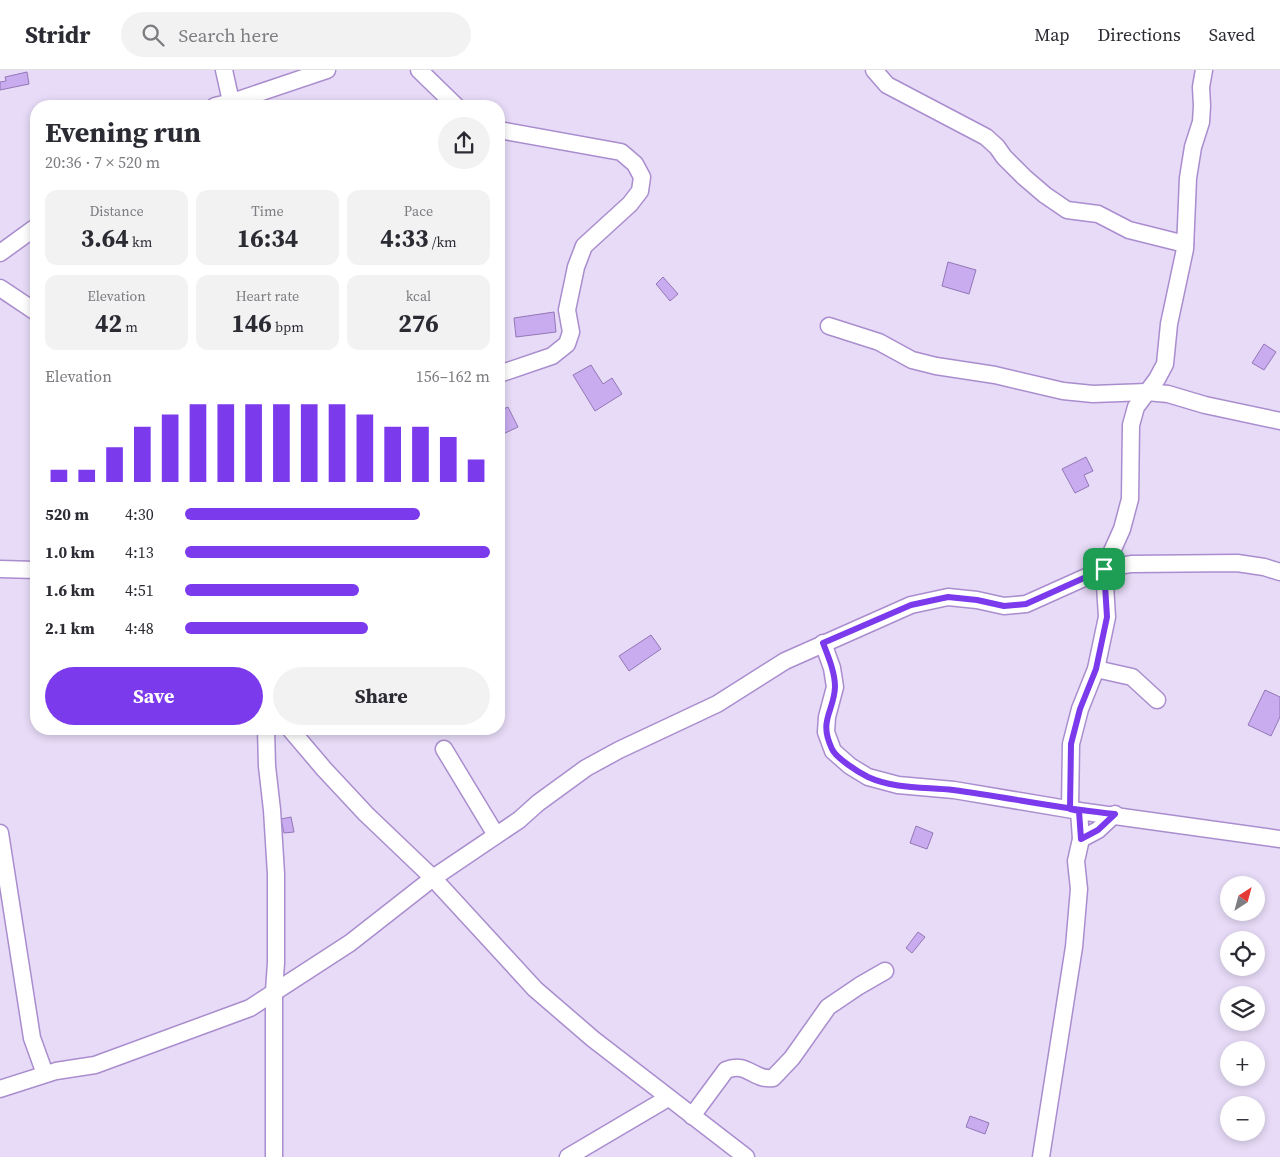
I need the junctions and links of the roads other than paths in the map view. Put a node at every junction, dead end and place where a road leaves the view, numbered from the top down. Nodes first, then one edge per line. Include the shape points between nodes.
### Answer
1 (224, 70) edge
2 (327, 70) edge
3 (419, 70) edge
4 (874, 70) edge
5 (1204, 70) edge
6 (231, 100) edge
7 (243, 100) edge
8 (450, 100) edge
9 (505, 131) edge
10 (30, 231) edge
11 (1185, 244) junction
12 (0, 253) edge
13 (0, 288) edge
14 (30, 308) edge
15 (829, 326) dead end
16 (505, 372) edge
17 (1147, 392) junction
18 (1280, 421) edge
19 (0, 569) edge
20 (1104, 569) junction
21 (30, 570) edge
22 (1280, 572) edge
23 (823, 643) junction
24 (1096, 669) junction
25 (1157, 700) dead end
26 (266, 735) edge
27 (295, 735) edge
28 (444, 749) dead end
29 (1075, 810) junction
30 (1115, 814) junction
31 (0, 833) edge
32 (496, 836) junction
33 (1081, 839) junction
34 (1280, 839) edge
35 (433, 878) junction
36 (886, 971) dead end
37 (274, 991) junction
38 (45, 1074) junction
39 (0, 1089) edge
40 (668, 1098) junction
41 (692, 1116) junction
42 (274, 1157) edge
43 (568, 1157) edge
44 (746, 1157) edge
45 (1042, 1157) edge

1 - 6 street
2 - 7 street
3 - 8 street
4 - 11 street via 887,85 986,137 1024,177 1067,210 1098,214 1129,230
5 - 11 street via 1201,122 1188,178
9 - 16 street via 622,152 635,164 642,177 640,190 630,204 584,246 567,310 571,332 567,344 552,356
10 - 12 street
11 - 17 street via 1169,324 1165,364
13 - 14 street
15 - 17 street via 879,342 912,360 936,366 995,375 1063,391 1093,394
17 - 18 street via 1168,394
17 - 20 street via 1136,407 1132,425 1130,499 1122,530
19 - 21 street
20 - 22 street via 1131,564 1236,564
20 - 23 street via 1026,604 1004,606 948,597 924,601
20 - 24 street via 1107,617
23 - 29 street via 835,687 826,732 833,751 850,766 868,777 898,785 954,790
23 - 32 street via 785,660 717,704 586,768
24 - 25 street via 1132,677
24 - 29 street via 1080,709 1071,744
26 - 37 street via 276,874
27 - 35 street via 324,770
28 - 32 street
29 - 30 street
29 - 33 street
30 - 33 street via 1098,830
30 - 34 street
31 - 38 street via 32,1038
32 - 35 street
33 - 45 street via 1076,861 1079,889 1071,971
35 - 37 street via 350,943
35 - 40 street via 535,989
36 - 41 street via 828,1007 792,1058 773,1078 766,1079 735,1066 726,1070
37 - 38 street via 250,1008 133,1052 95,1065
37 - 42 street
38 - 39 street
40 - 41 street
40 - 43 street
41 - 44 street

